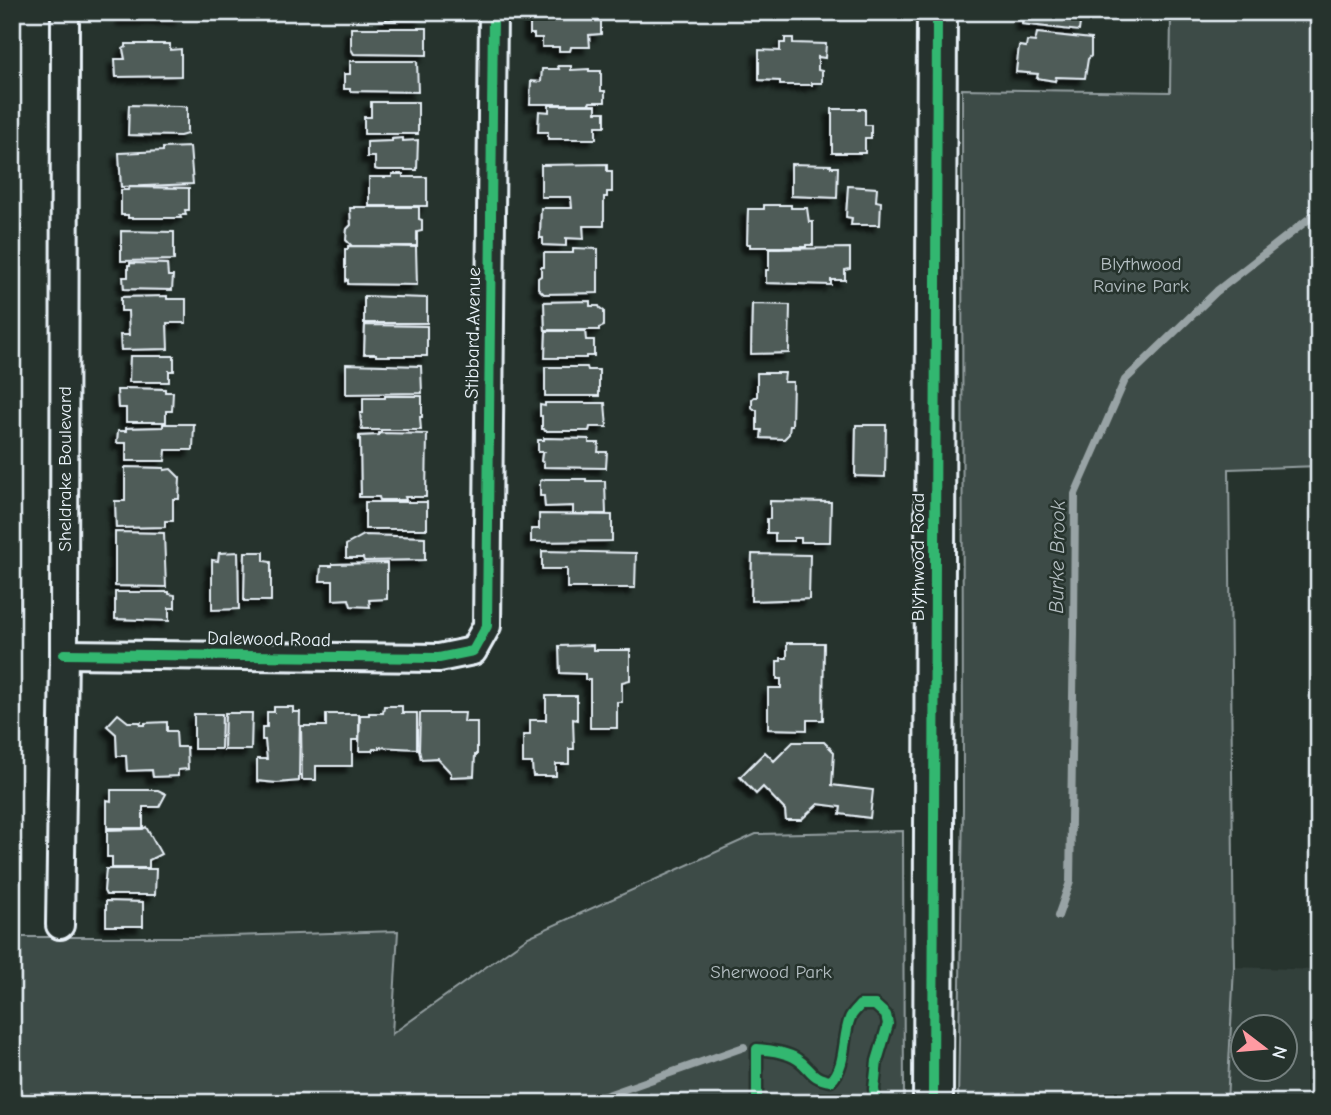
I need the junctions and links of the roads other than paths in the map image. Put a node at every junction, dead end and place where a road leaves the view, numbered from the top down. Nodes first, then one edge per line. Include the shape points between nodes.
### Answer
1 (65, 12) edge
2 (493, 12) edge
3 (937, 12) edge
4 (474, 651) joint
5 (64, 654) junction
6 (60, 925) dead end
7 (933, 1103) edge

1 - 5 street, Sheldrake Boulevard
2 - 4 street, Stibbard Avenue via 487,626
3 - 7 street, Blythwood Road
4 - 5 street, Dalewood Road via 439,658
5 - 6 street, Sheldrake Boulevard

